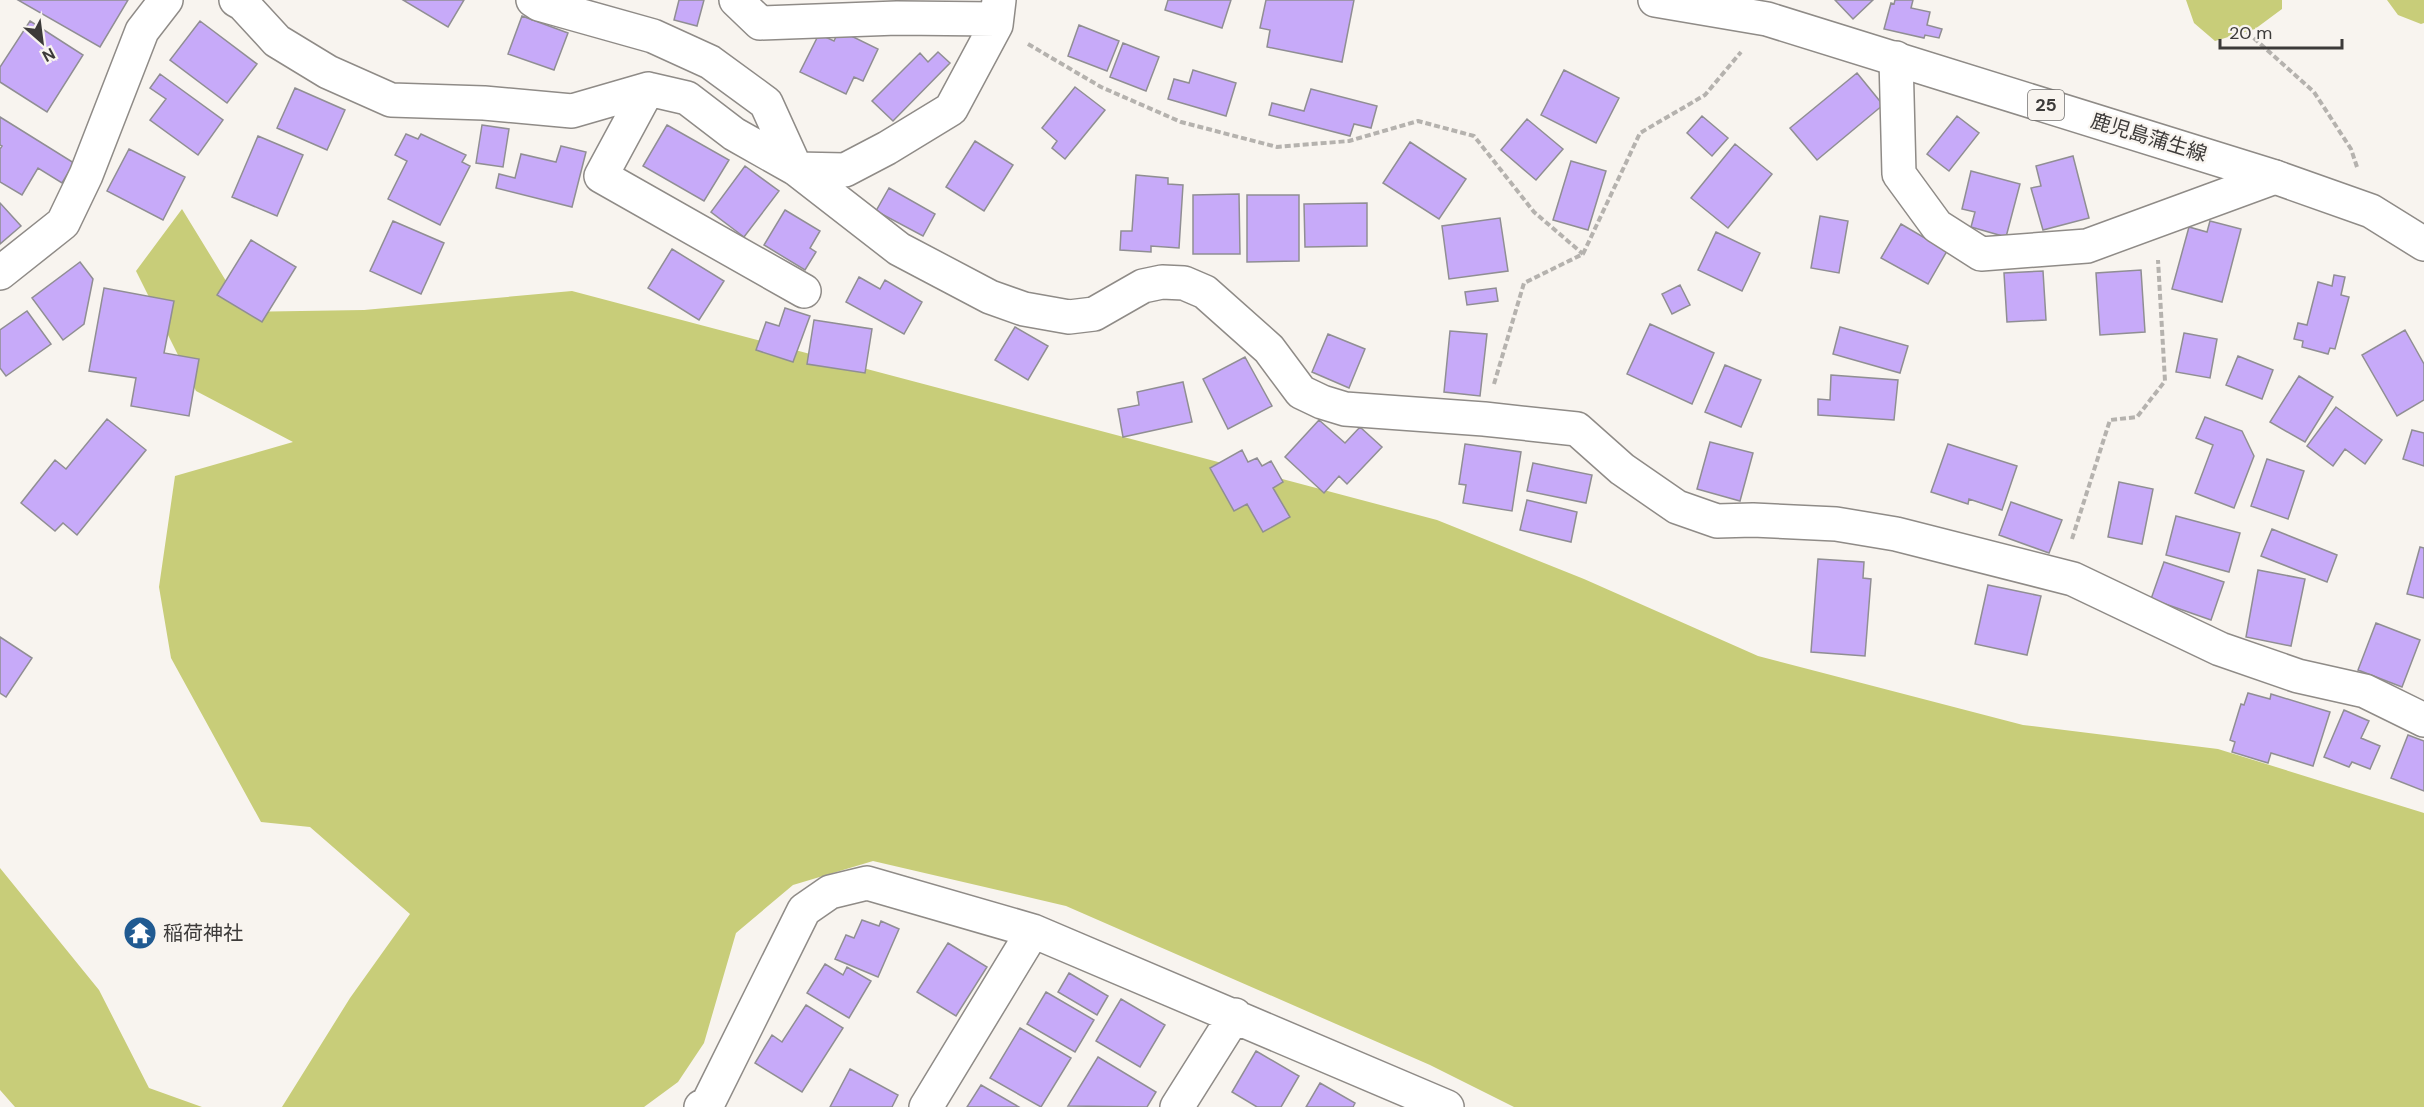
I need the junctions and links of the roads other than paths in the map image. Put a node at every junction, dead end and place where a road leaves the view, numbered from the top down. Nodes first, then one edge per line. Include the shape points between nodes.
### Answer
1 (166, 0) edge
2 (236, 0) edge
3 (533, 0) edge
4 (736, 0) edge
5 (1656, 0) edge
6 (997, 14) edge
7 (1896, 58) junction
8 (648, 89) junction
9 (796, 169) junction
10 (2275, 177) junction
11 (2424, 244) edge
12 (0, 273) edge
13 (804, 291) dead end
14 (2424, 720) edge
15 (1033, 931) junction
16 (1235, 1016) junction
17 (1428, 1103) edge
18 (710, 1106) edge
19 (926, 1107) edge
20 (1177, 1107) edge

1 - 12 street via 142,31 86,176 63,223
2 - 8 street via 277,41 328,72 391,100 572,111
3 - 9 street via 653,36 710,62 766,104
4 - 6 street via 760,23
5 - 7 street, 鹿児島蒲生線 / 25 via 1767,19
6 - 9 street via 951,109 845,170
7 - 10 street, 鹿児島蒲生線 / 25
7 - 10 street via 1899,174 1937,226 1982,254 2086,246
8 - 9 street via 687,98 734,134
8 - 13 street via 601,176
9 - 14 street via 899,249 990,297 1024,309 1069,317 1094,314 1143,286 1184,283 1205,292 1228,311 1269,349 1302,392 1322,402 1345,409 1576,429 1622,469 1677,507 1717,521 1836,524 1896,534 2073,579 2220,649 2298,676 2365,691
10 - 11 street, 鹿児島蒲生線 / 25 via 2371,211
15 - 16 street
15 - 18 street via 867,884 830,892 804,910
15 - 19 street
16 - 17 street
16 - 20 street

